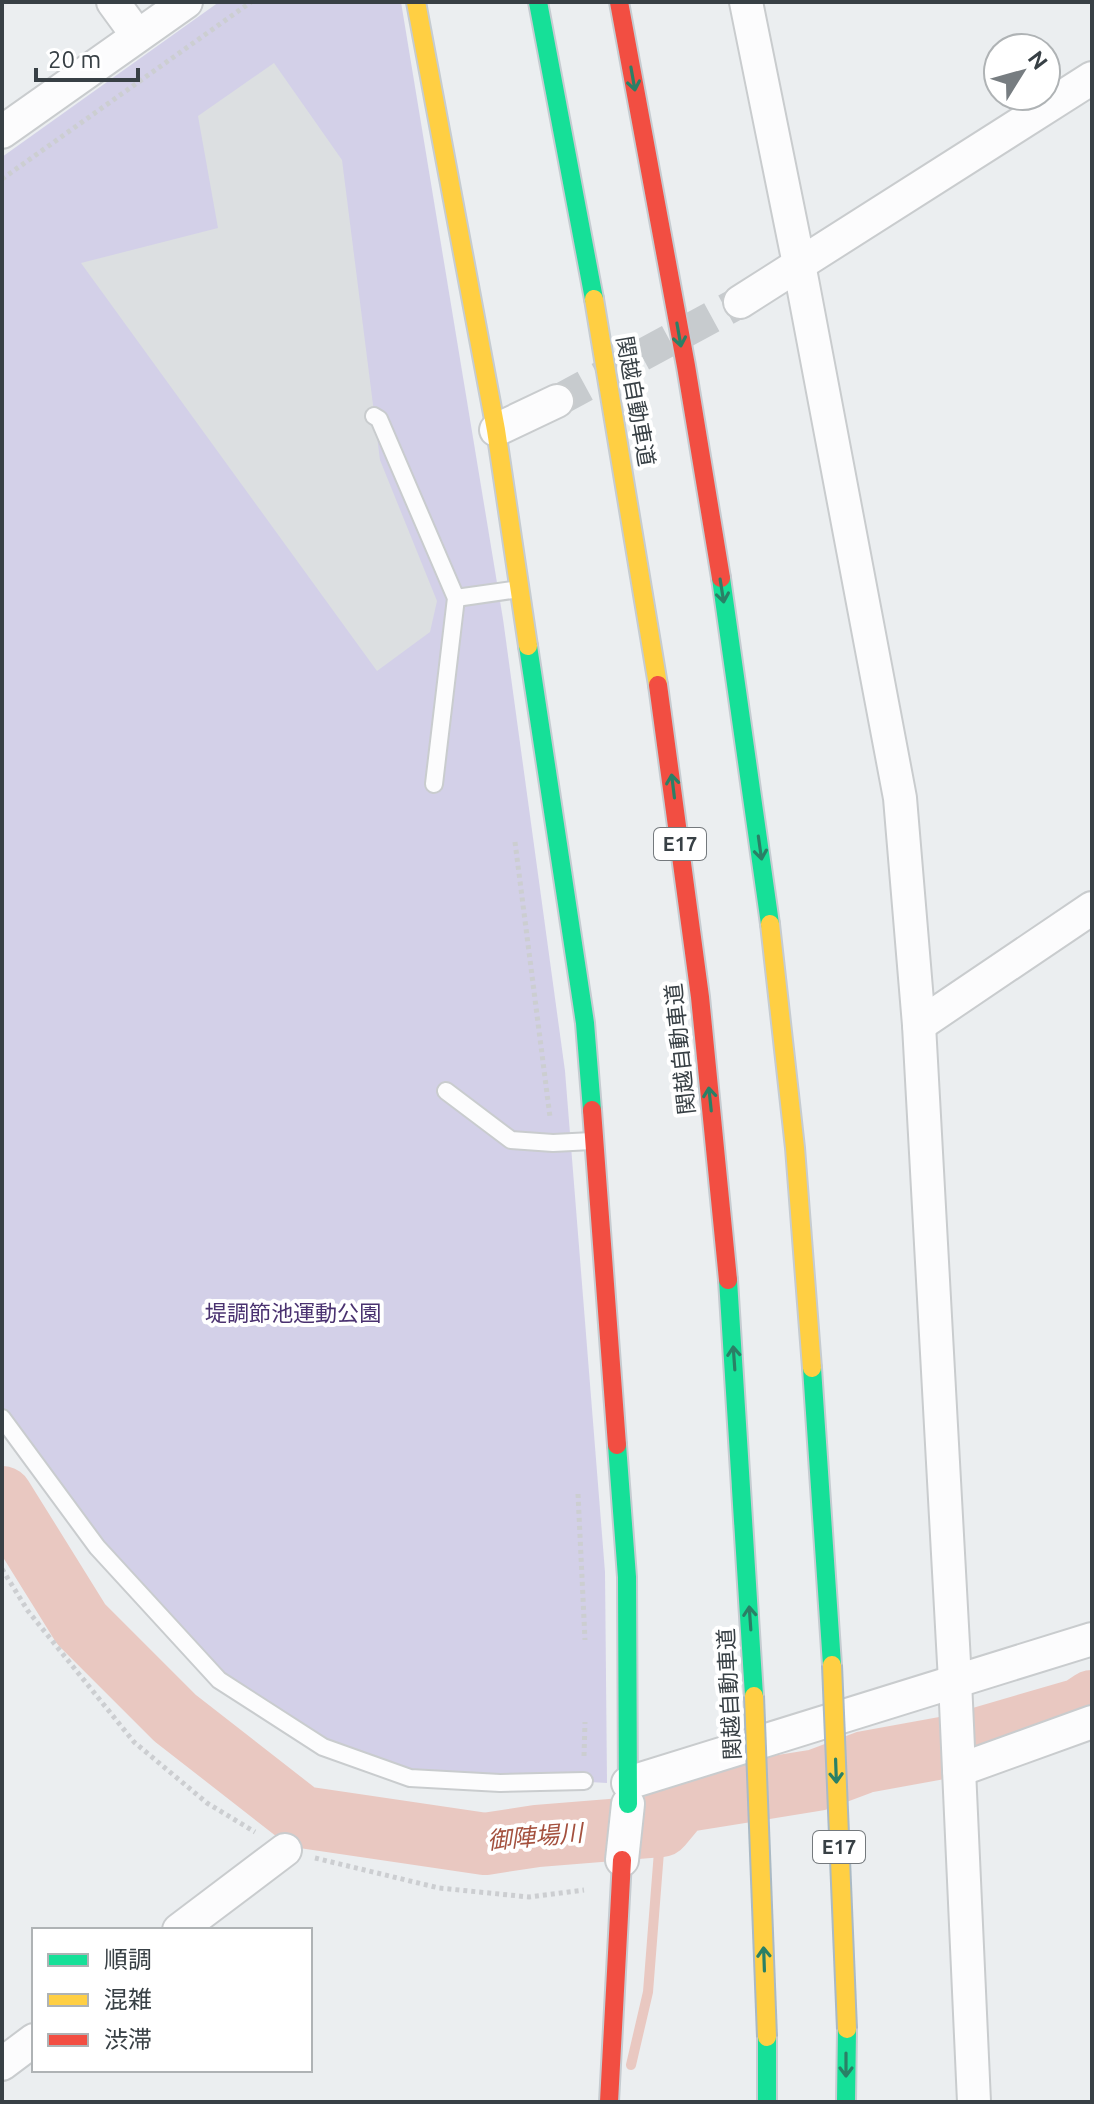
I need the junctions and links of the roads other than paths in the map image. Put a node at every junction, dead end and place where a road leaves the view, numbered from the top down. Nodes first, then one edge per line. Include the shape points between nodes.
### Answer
1 (113, 2) edge
2 (186, 2) edge
3 (416, 2) edge
4 (538, 2) edge
5 (619, 2) edge
6 (746, 2) edge
7 (137, 35) junction
8 (1092, 78) edge
9 (2, 132) edge
10 (799, 264) junction
11 (740, 302) tunnel mouth
12 (557, 401) tunnel mouth
13 (374, 416) dead end
14 (496, 430) junction
15 (520, 589) junction
16 (456, 598) junction
17 (434, 784) dead end
18 (1092, 908) edge
19 (919, 1025) junction
20 (446, 1091) dead end
21 (594, 1141) junction
22 (2, 1418) edge
23 (1092, 1639) edge
24 (955, 1681) junction
25 (1092, 1722) edge
26 (959, 1770) junction
27 (584, 1781) road end
28 (628, 1793) junction
29 (285, 1850) road end
30 (622, 1872) joint
31 (182, 1928) edge
32 (32, 2042) edge
33 (2, 2064) edge
34 (609, 2102) edge
35 (767, 2102) edge
36 (846, 2102) edge
37 (974, 2102) edge

1 - 7 street
2 - 7 street
3 - 14 main road
35 -> 4 main road, 関越自動車道 / E17, bridge via 754,1696 730,1300 700,997 669,753 589,266
5 -> 36 main road, E17, bridge via 744,730 777,978 807,1287 832,1665
6 - 10 street
7 - 9 street
8 - 10 street
10 - 11 street
10 - 19 street via 900,798
12 - 14 street
13 - 16 lane
14 - 15 main road
15 - 16 lane
15 - 21 main road via 585,1023
16 - 17 lane
18 - 19 street
19 - 24 street
20 - 21 lane via 511,1140
21 - 28 main road via 627,1577
22 - 27 lane via 97,1547 219,1680 323,1747 410,1778
23 - 24 street
24 - 26 street
24 - 28 street
25 - 26 street
26 - 37 street
28 - 30 street
29 - 31 street
30 - 34 main road
32 - 33 street

